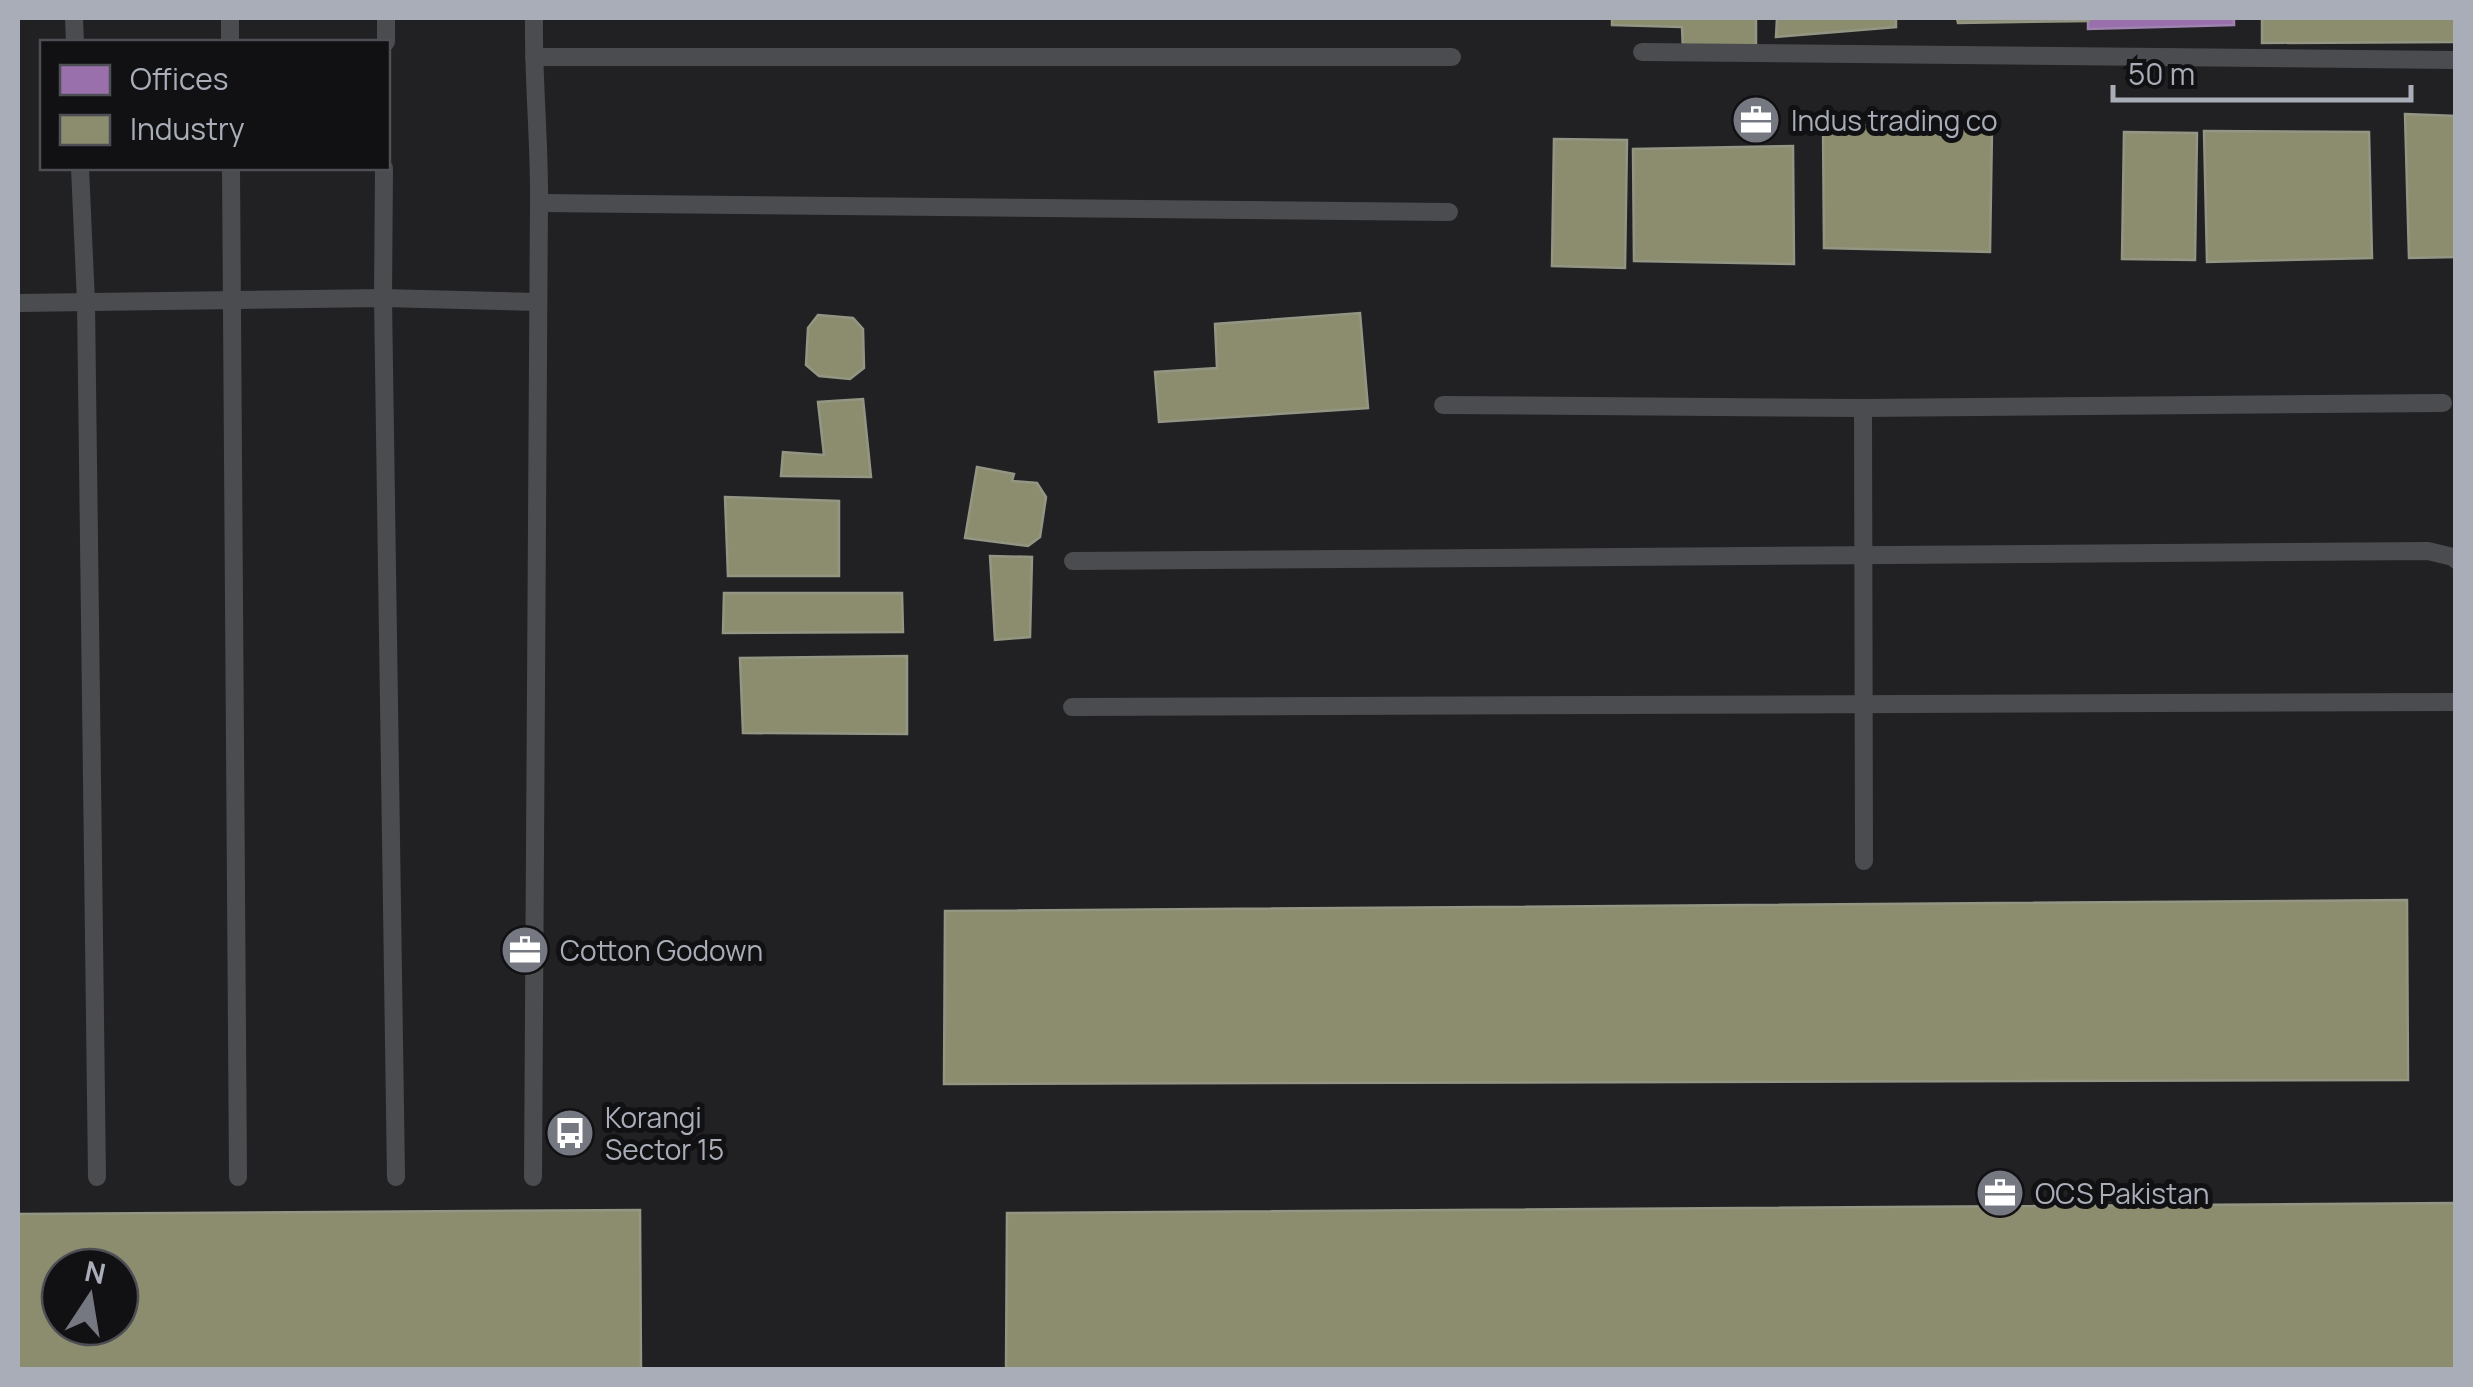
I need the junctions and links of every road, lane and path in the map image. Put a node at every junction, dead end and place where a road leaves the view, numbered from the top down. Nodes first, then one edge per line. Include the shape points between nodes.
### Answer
1 (534, 18) edge
2 (1642, 52) dead end
3 (534, 57) junction
4 (1452, 57) dead end
5 (2456, 60) edge
6 (80, 170) edge
7 (231, 170) edge
8 (384, 170) edge
9 (539, 203) junction
10 (1448, 212) dead end
11 (382, 298) junction
12 (232, 301) junction
13 (86, 302) junction
14 (536, 302) junction
15 (18, 304) edge
16 (2443, 403) dead end
17 (1443, 406) dead end
18 (1864, 408) junction
19 (1864, 555) junction
20 (2456, 560) edge
21 (1073, 561) dead end
22 (2456, 702) edge
23 (1864, 704) junction
24 (1072, 707) dead end
25 (1864, 862) dead end
26 (97, 1177) dead end
27 (238, 1177) dead end
28 (396, 1177) dead end
29 (533, 1177) dead end

1 - 3 lane
2 - 5 lane
3 - 4 lane
3 - 9 lane
6 - 13 lane
7 - 12 lane
8 - 11 lane
9 - 10 lane
9 - 14 lane
11 - 12 lane
11 - 14 lane
11 - 28 lane
12 - 13 lane
12 - 27 lane
13 - 15 lane
13 - 26 lane
14 - 29 lane
16 - 18 lane
17 - 18 lane
18 - 19 lane
19 - 20 lane via 2428,551
19 - 21 lane
19 - 23 lane
22 - 23 lane
23 - 24 lane
23 - 25 lane

